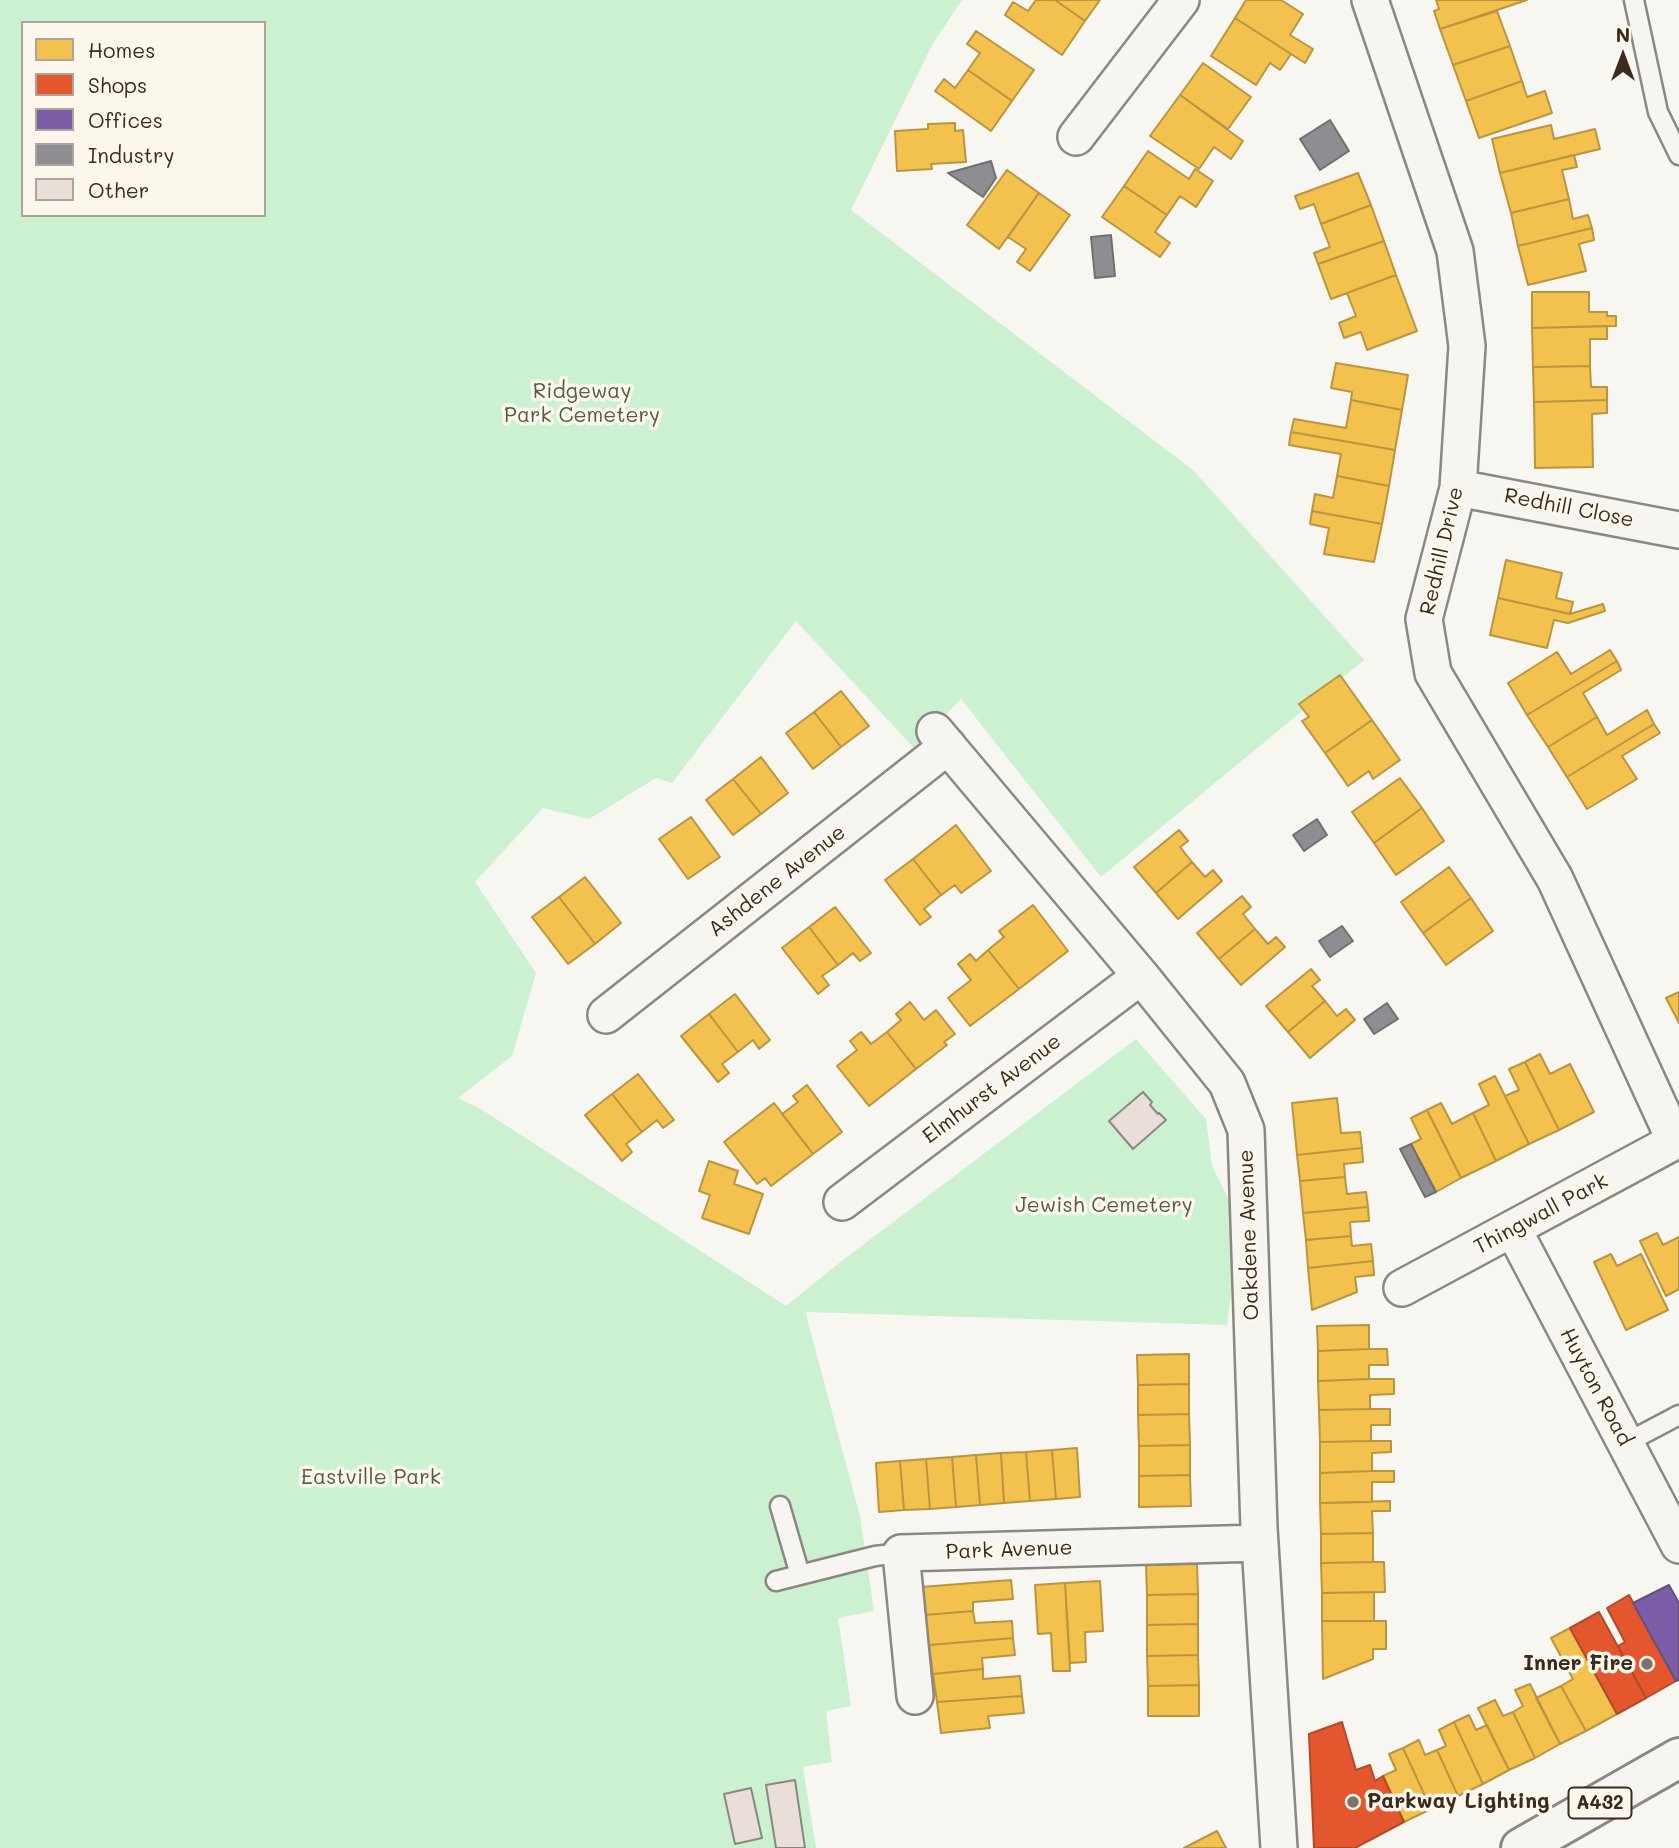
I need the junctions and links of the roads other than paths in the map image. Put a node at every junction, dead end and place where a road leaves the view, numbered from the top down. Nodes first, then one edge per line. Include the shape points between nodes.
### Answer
1 (1181, 0) edge
2 (1370, 0) edge
3 (1634, 0) edge
4 (1076, 137) dead end
5 (1679, 155) edge
6 (1458, 488) junction
7 (1679, 530) edge
8 (942, 738) joint
9 (1141, 976) junction
10 (606, 1015) dead end
11 (1677, 1140) edge
12 (842, 1202) dead end
13 (1513, 1229) junction
14 (1402, 1288) dead end
15 (1679, 1415) edge
16 (1626, 1443) junction
17 (780, 1506) dead end
18 (1260, 1543) junction
19 (1679, 1545) edge
20 (901, 1553) junction
21 (800, 1575) junction
22 (776, 1581) dead end
23 (915, 1696) dead end
24 (1679, 1758) edge
25 (1279, 1848) edge
26 (1521, 1848) edge

1 - 4 street
2 - 6 street, Redhill Drive via 1455,251 1467,346
3 - 5 lane via 1658,112
6 - 7 street, Redhill Close
6 - 11 street, Redhill Drive via 1424,620 1433,673 1555,879
8 - 9 street, Oakdene Avenue
8 - 10 street, Ashdene Avenue
9 - 12 street, Elmhurst Avenue
9 - 18 street, Oakdene Avenue via 1227,1083 1246,1130
11 - 13 street, Thingwall Park
13 - 14 street, Thingwall Park
13 - 16 street, Huyton Road
15 - 16 lane
16 - 19 street, Huyton Road
17 - 21 lane
18 - 20 street, Park Avenue
18 - 25 street, Oakdene Avenue
20 - 21 lane
20 - 23 street
21 - 22 lane
24 - 26 main road, A432

